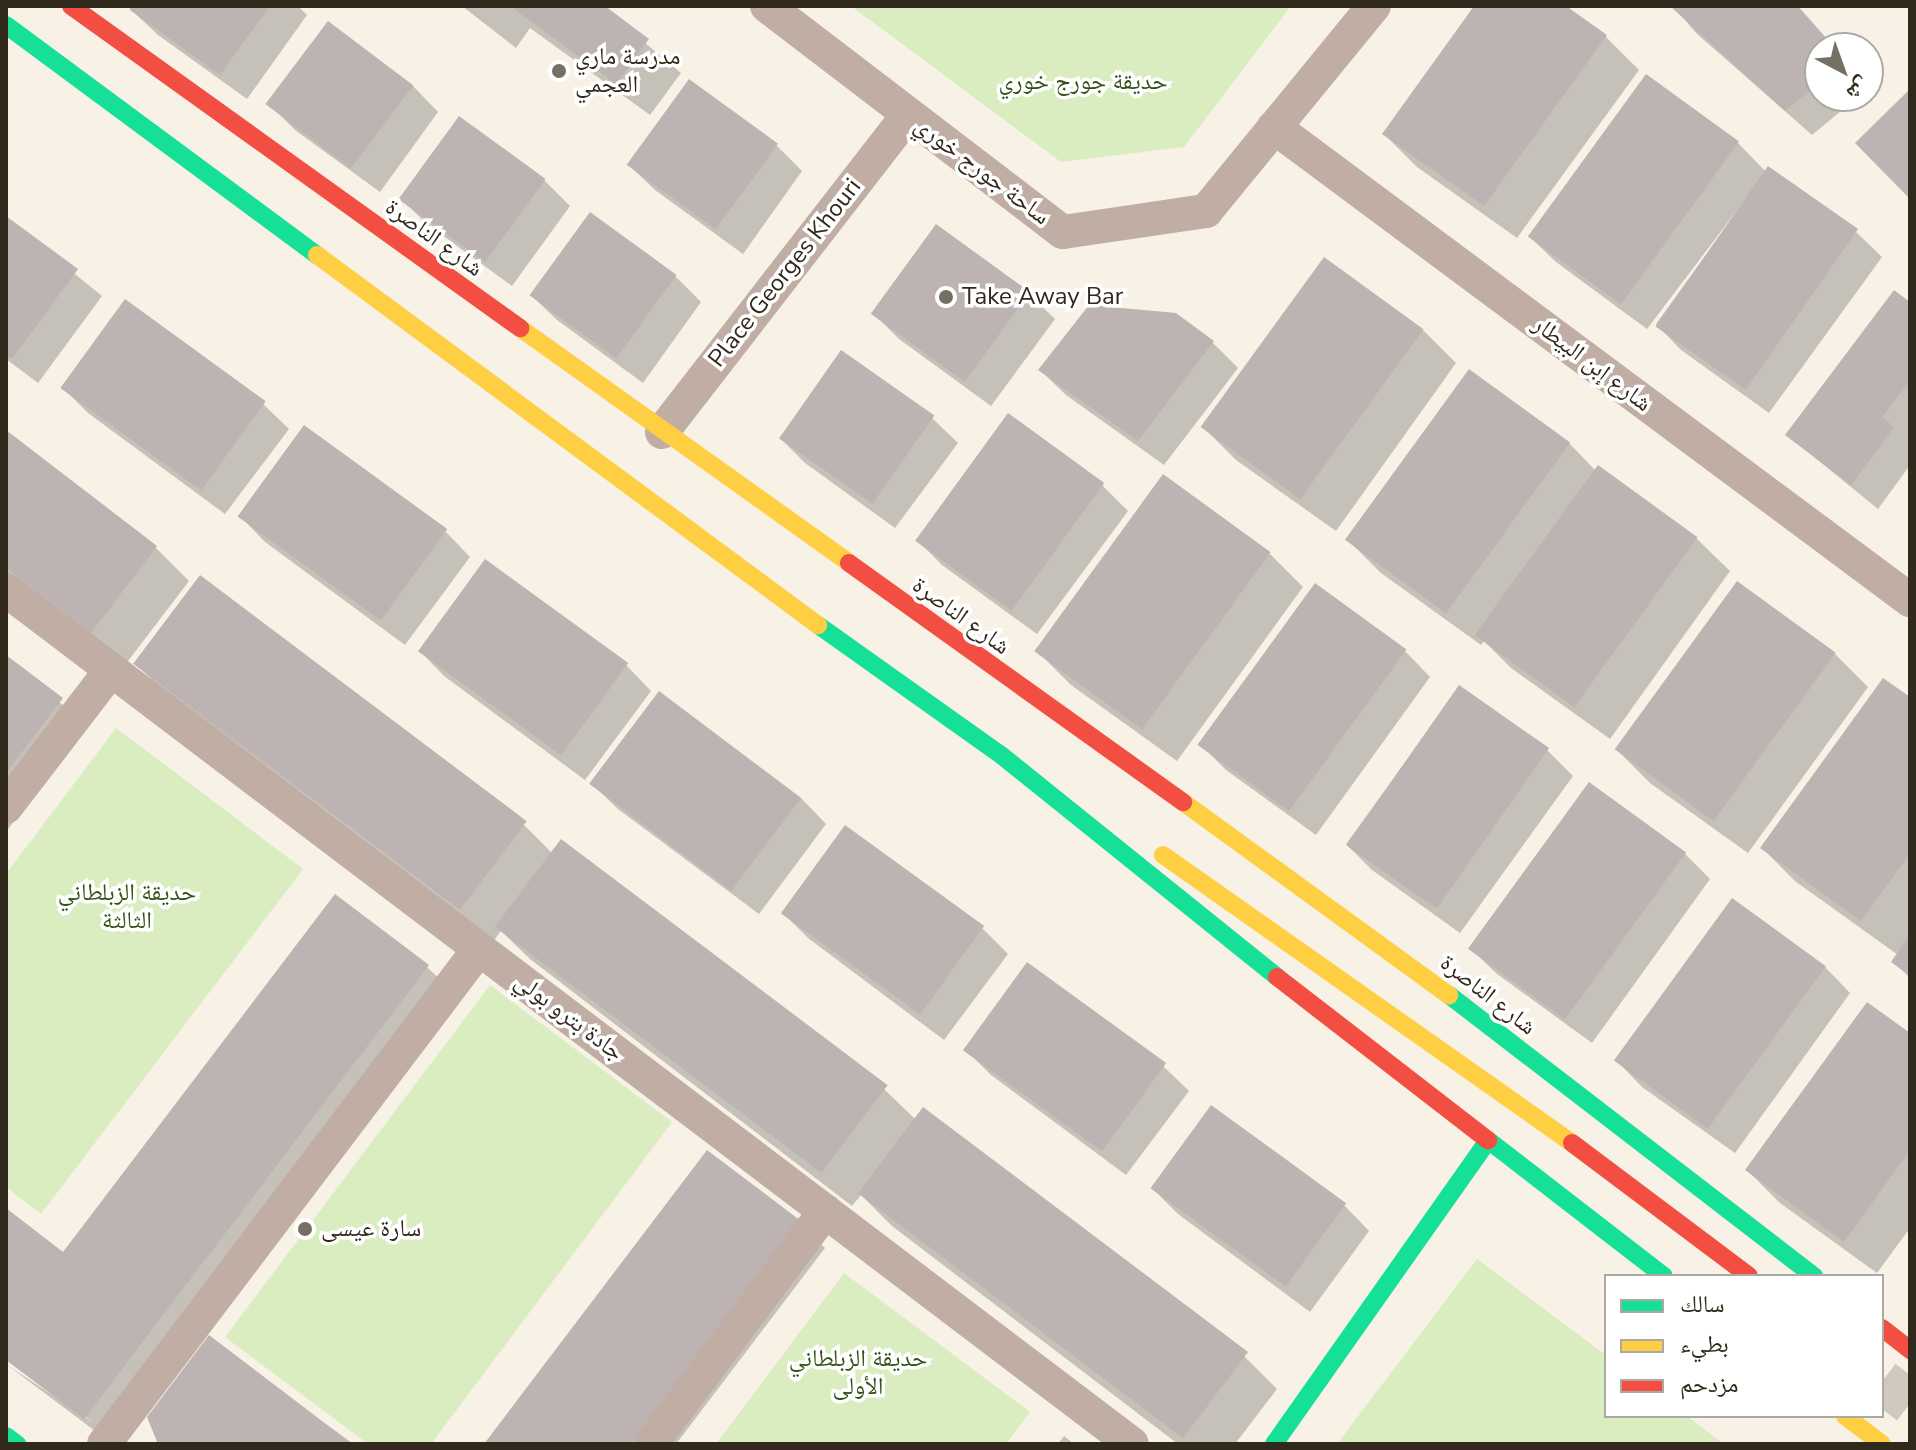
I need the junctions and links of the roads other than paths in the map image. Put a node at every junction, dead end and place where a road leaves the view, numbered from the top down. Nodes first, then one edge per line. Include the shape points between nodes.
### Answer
1 (71, 6) edge
2 (767, 6) edge
3 (1374, 6) edge
4 (6, 25) edge
5 (908, 115) junction
6 (1274, 127) junction
7 (662, 432) junction
8 (6, 590) edge
9 (1910, 600) edge
10 (111, 670) junction
11 (1001, 755) junction
12 (6, 807) edge
13 (479, 949) junction
14 (1486, 1143) dead end
15 (825, 1211) junction
16 (1661, 1274) edge
17 (1746, 1274) edge
18 (1811, 1274) edge
19 (1884, 1330) edge
20 (1910, 1350) edge
21 (1848, 1418) edge
22 (6, 1436) edge
23 (17, 1444) edge
24 (104, 1444) edge
25 (651, 1444) edge
26 (1132, 1444) edge
27 (1274, 1444) edge
28 (1882, 1444) edge

1 - 7 main road, شارع الناصرة
2 - 5 street, ساحة جورج خوري
3 - 6 street, ساحة جورج خوري
4 - 11 main road via 892,680
5 - 6 street, ساحة جورج خوري via 1063,232 1206,211
5 - 7 street, Place Georges Khouri
6 - 9 street, شارع إبن البيطار
7 - 18 main road, شارع الناصرة via 1390,950
8 - 10 street, جادة بترو بولي
10 - 12 street
10 - 13 street, جادة بترو بولي
11 - 16 main road via 1317,1009
11 - 17 main road via 1138,839 1426,1037
13 - 15 street, جادة بترو بولي
13 - 24 street
14 - 27 main road
15 - 25 street
15 - 26 street, جادة بترو بولي
19 - 20 main road
21 - 28 main road
22 - 23 main road

